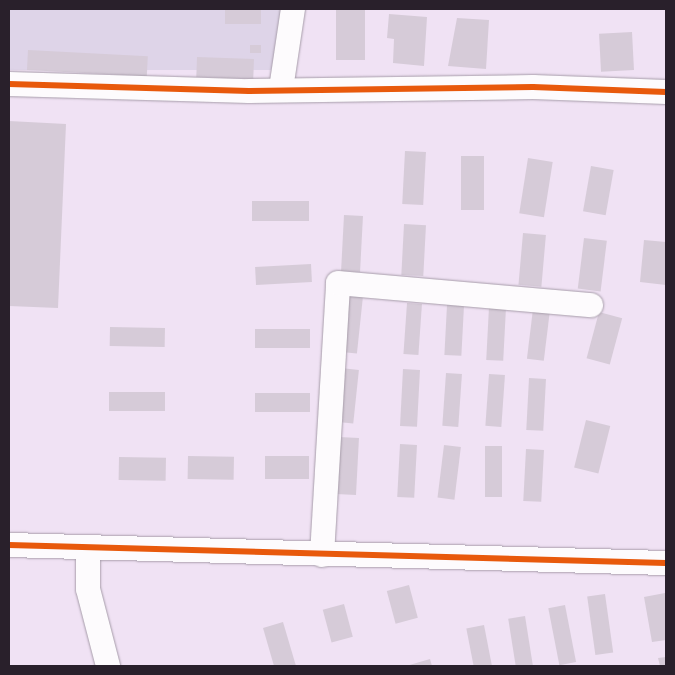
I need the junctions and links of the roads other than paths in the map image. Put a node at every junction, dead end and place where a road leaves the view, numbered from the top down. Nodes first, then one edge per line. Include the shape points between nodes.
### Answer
1 (293, 9) edge
2 (9, 84) edge
3 (281, 89) junction
4 (666, 92) edge
5 (591, 306) dead end
6 (9, 545) edge
7 (88, 549) junction
8 (322, 555) junction
9 (666, 563) edge
10 (108, 666) edge

1 - 3 street
2 - 3 street
3 - 4 street via 533,87
5 - 8 street via 338,283
6 - 7 street
7 - 8 street
7 - 10 street via 88,589
8 - 9 street

